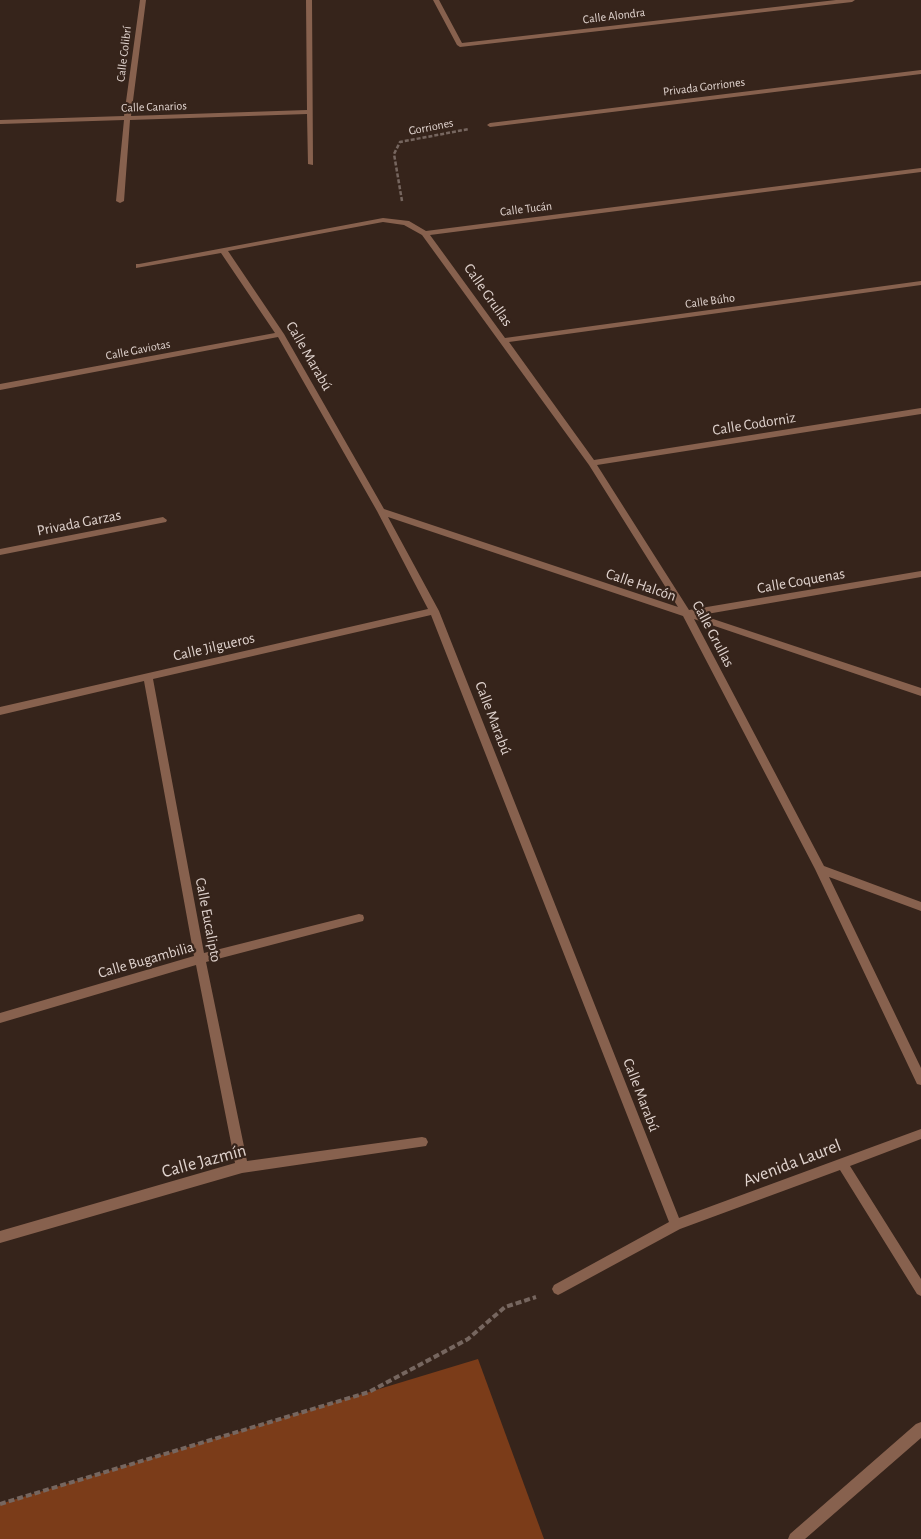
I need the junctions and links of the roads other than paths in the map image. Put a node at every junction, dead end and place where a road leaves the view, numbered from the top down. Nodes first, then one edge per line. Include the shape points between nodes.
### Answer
1 (143, 0) edge
2 (309, 0) edge
3 (436, 0) edge
4 (852, 0) edge
5 (921, 72) edge
6 (309, 112) junction
7 (127, 119) junction
8 (0, 122) edge
9 (490, 125) road end
10 (311, 164) dead end
11 (921, 170) edge
12 (120, 201) dead end
13 (425, 233) junction
14 (224, 251) junction
15 (139, 266) dead end
16 (921, 282) edge
17 (280, 334) junction
18 (502, 341) junction
19 (0, 387) edge
20 (921, 411) edge
21 (592, 464) junction
22 (381, 511) junction
23 (162, 520) dead end
24 (0, 552) edge
25 (921, 574) edge
26 (434, 611) junction
27 (687, 614) junction
28 (148, 678) junction
29 (921, 692) edge
30 (0, 711) edge
31 (820, 869) junction
32 (921, 906) edge
33 (359, 918) dead end
34 (200, 959) junction
35 (0, 1018) edge
36 (921, 1080) edge
37 (921, 1134) edge
38 (422, 1142) dead end
39 (842, 1163) junction
40 (242, 1167) junction
41 (676, 1225) junction
42 (0, 1237) edge
43 (558, 1289) road end
44 (921, 1290) edge
45 (921, 1429) edge
46 (795, 1539) edge

1 - 7 street, Calle Colibrí
2 - 6 street
3 - 4 street, Calle Alondra via 460,45
5 - 9 street, Privada Gorriones
6 - 7 street, Calle Canarios
6 - 10 street
7 - 8 street, Calle Canarios
7 - 12 street, Calle Colibrí
11 - 13 street, Calle Tucán
13 - 14 street via 406,223 383,220
13 - 18 street, Calle Grullas
14 - 15 street
14 - 17 street, Calle Marabú
16 - 18 street, Calle Búho
17 - 19 street, Calle Gaviotas
17 - 22 street, Calle Marabú
18 - 21 street, Calle Grullas
20 - 21 street, Calle Codorniz
21 - 27 street, Calle Grullas
22 - 26 street, Calle Marabú
22 - 27 street, Calle Halcón
23 - 24 street, Privada Garzas
25 - 27 street, Calle Coquenas
26 - 28 street, Calle Jilgueros
26 - 41 street, Calle Marabú
27 - 29 street, Calle Halcón
27 - 31 street, Calle Grullas
28 - 30 street, Calle Jilgueros
28 - 34 street, Calle Eucalipto
31 - 32 street
31 - 36 street, Calle Grullas
33 - 34 street, Calle Bugambilia
34 - 35 street, Calle Bugambilia
34 - 40 street, Calle Eucalipto
37 - 39 street, Avenida Laurel
38 - 40 street, Calle Jazmín
39 - 41 street, Avenida Laurel
39 - 44 street
40 - 42 street, Calle Jazmín
41 - 43 street, Avenida Laurel
45 - 46 street

